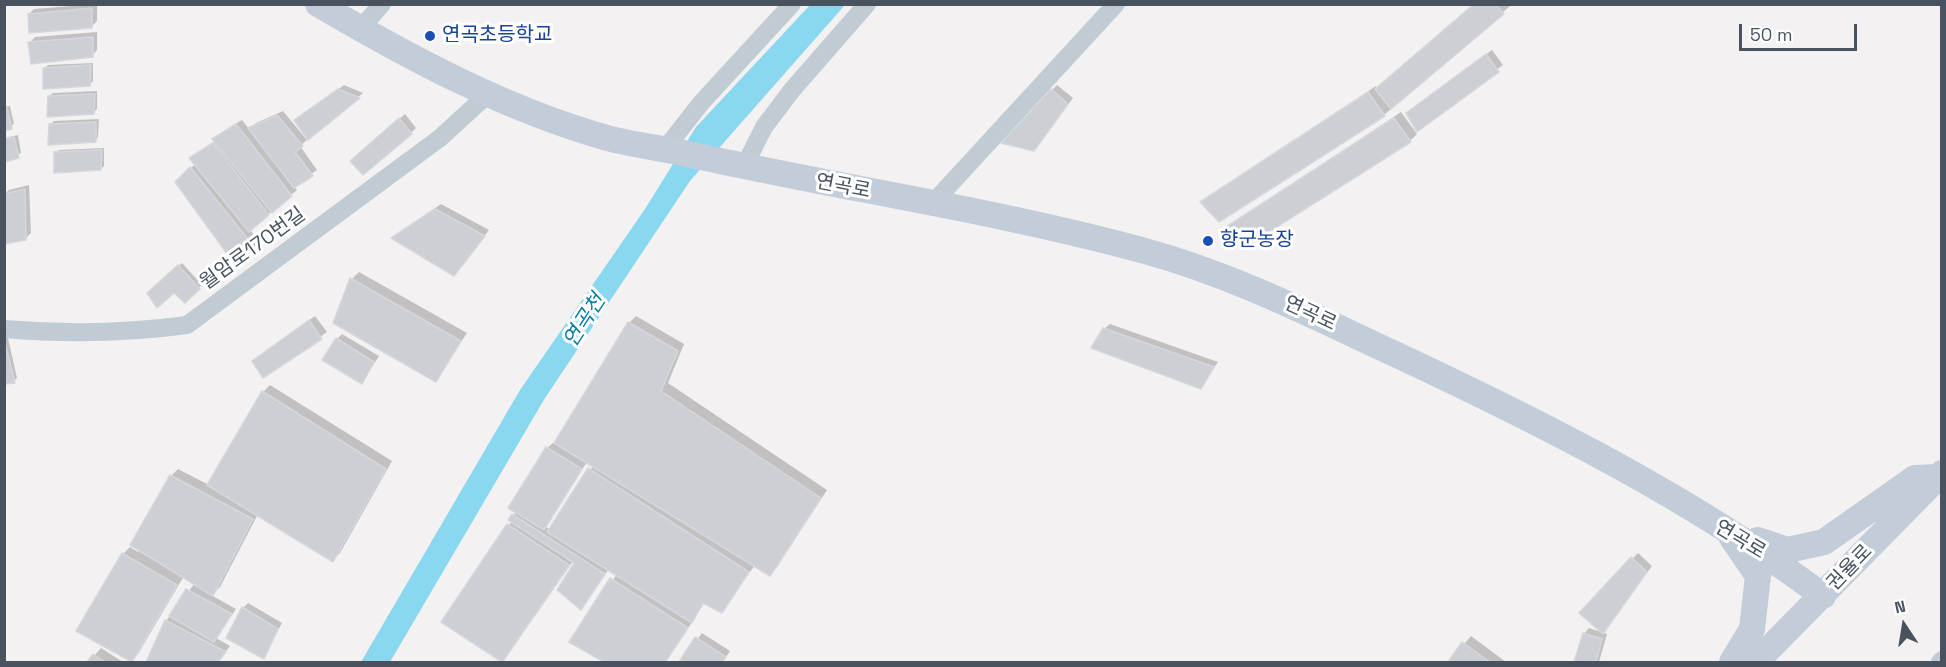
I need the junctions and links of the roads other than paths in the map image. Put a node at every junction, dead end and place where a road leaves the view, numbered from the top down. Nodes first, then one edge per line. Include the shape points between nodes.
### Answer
1 (318, 4) edge
2 (382, 4) edge
3 (792, 4) edge
4 (867, 4) edge
5 (1116, 4) edge
6 (360, 29) junction
7 (488, 94) junction
8 (665, 149) junction
9 (744, 167) junction
10 (931, 205) junction
11 (4, 329) edge
12 (1940, 475) edge
13 (1729, 533) junction
14 (1823, 596) junction
15 (1732, 663) edge
16 (1756, 663) edge

1 - 6 street
2 - 6 street
3 - 8 street via 716,86
4 - 9 street via 785,99 764,127
5 - 10 street
6 - 7 street
7 - 8 street via 605,137
7 - 11 street, 월암로170번길 via 440,138 187,325 36,332
8 - 9 street, 연곡로
9 - 10 street, 연곡로
10 - 13 street, 연곡로 via 1064,230 1215,273 1532,420
12 - 13 street via 1915,478 1848,527 1824,542 1804,548 1788,550
12 - 14 street, 권율로
13 - 14 street, 연곡로
13 - 15 street via 1758,576 1752,629
14 - 16 street, 권율로

